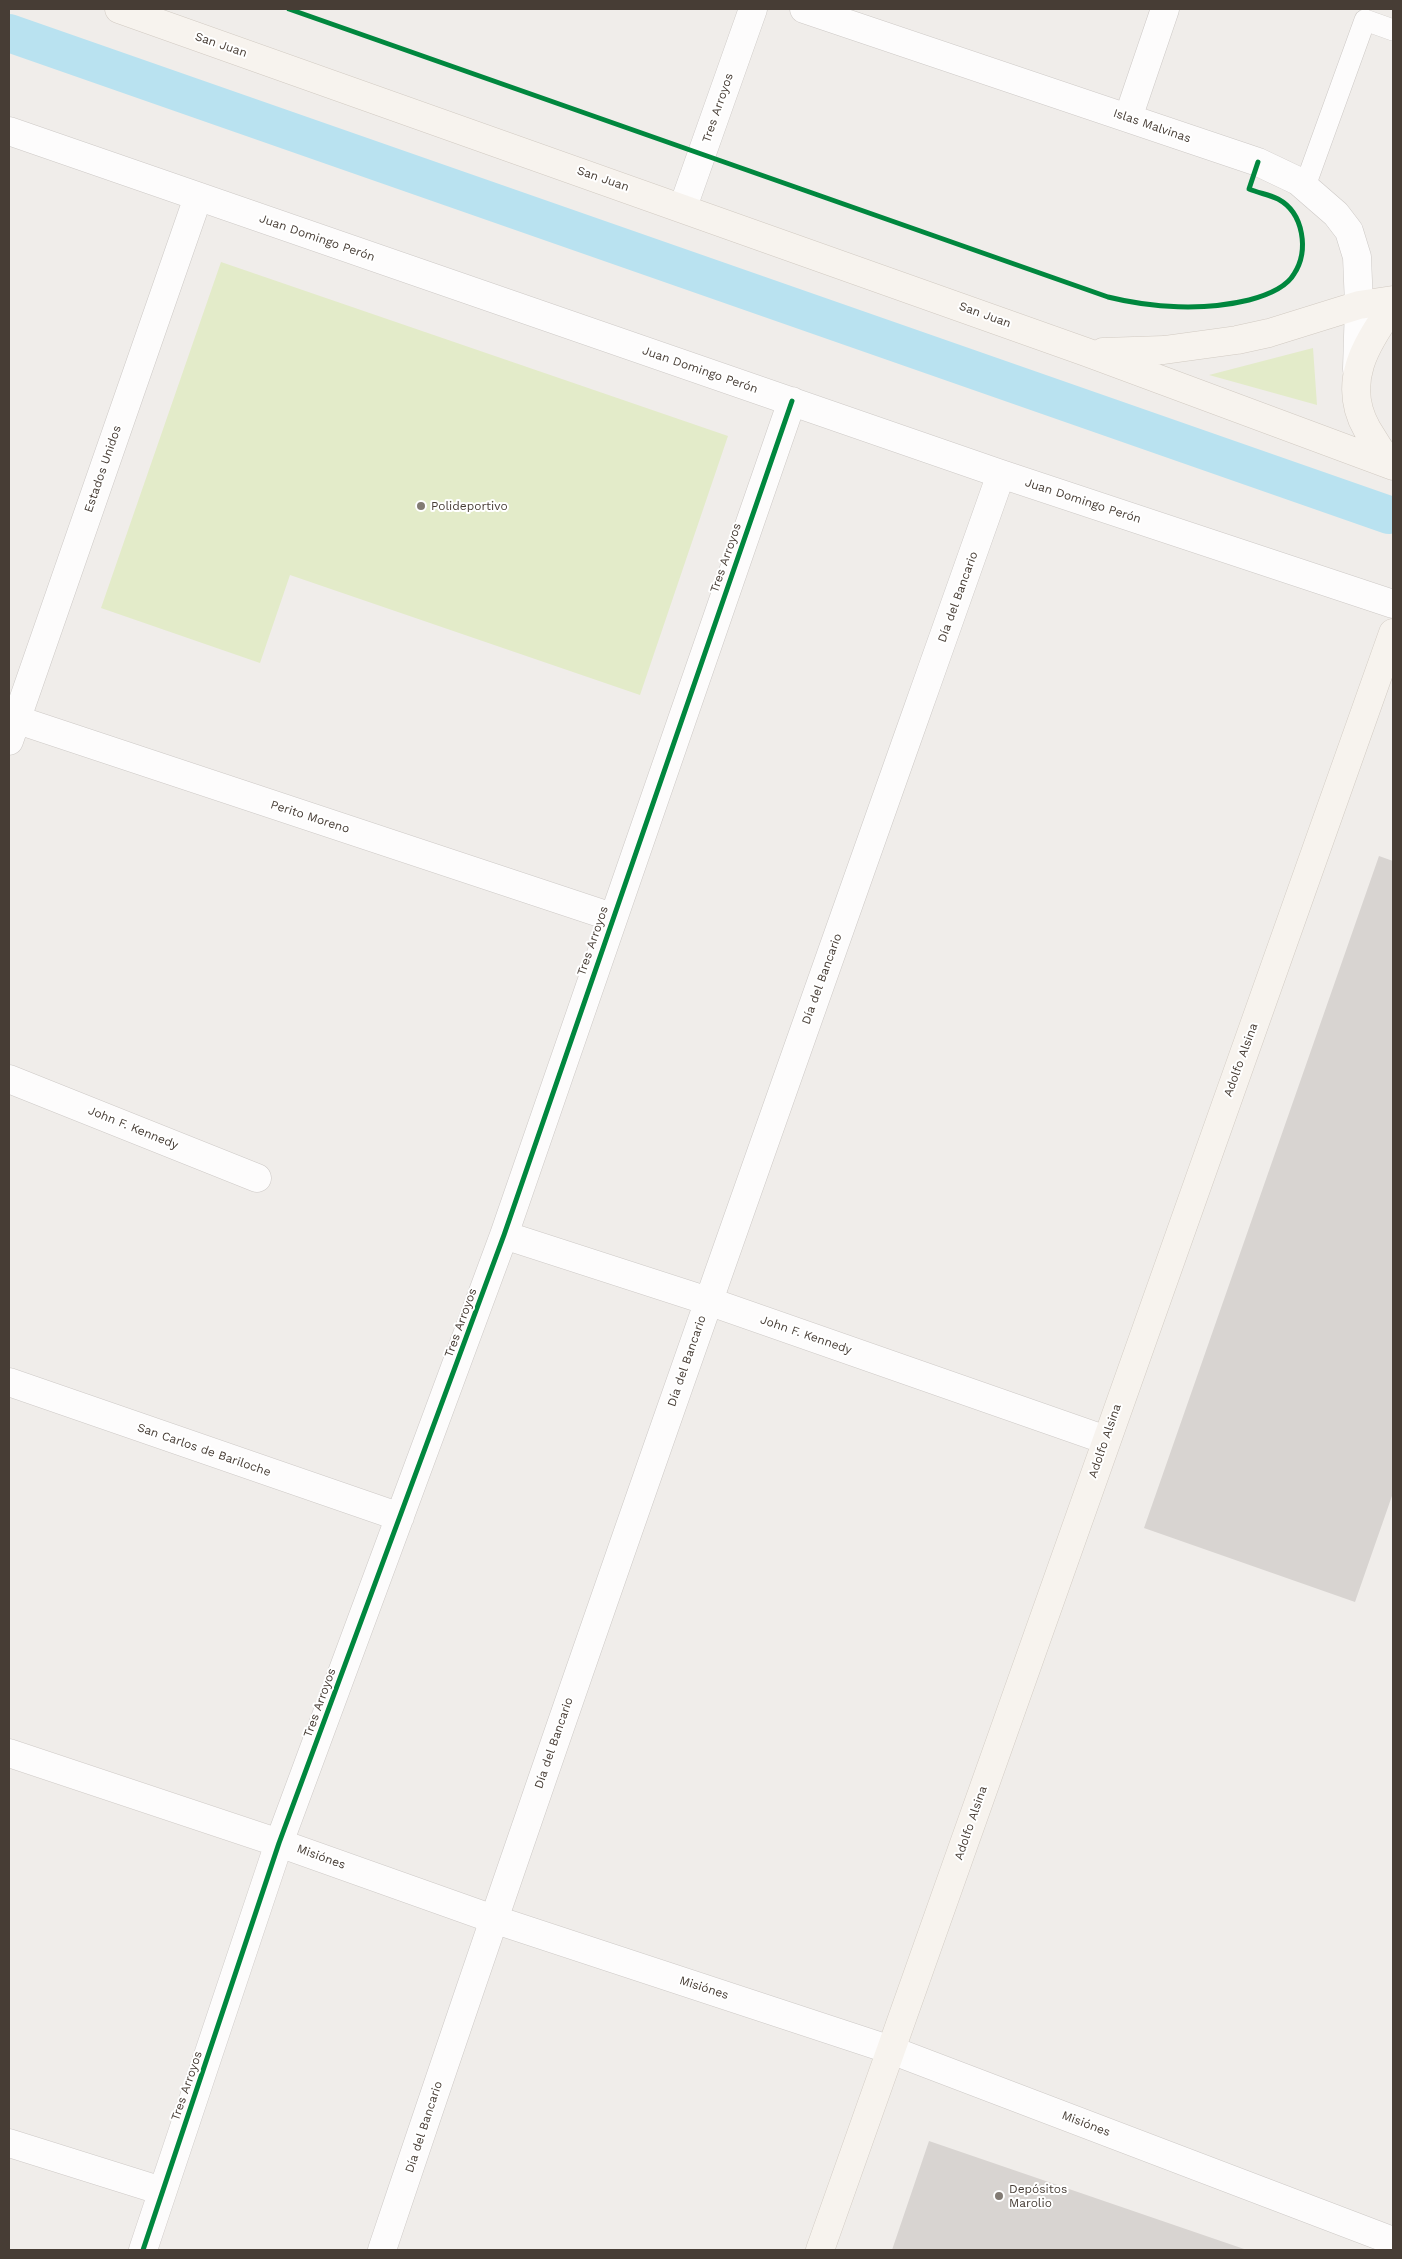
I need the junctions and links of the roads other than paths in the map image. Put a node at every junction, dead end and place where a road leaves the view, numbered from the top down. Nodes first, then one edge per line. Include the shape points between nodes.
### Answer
1 (119, 9) edge
2 (753, 9) edge
3 (804, 9) edge
4 (1166, 9) edge
5 (1393, 30) edge
6 (1128, 118) junction
7 (9, 131) edge
8 (1305, 186) junction
9 (198, 197) junction
10 (683, 207) junction
11 (1393, 300) edge
12 (1359, 304) junction
13 (1393, 306) edge
14 (1086, 352) junction
15 (1357, 369) junction
16 (792, 401) junction
17 (1391, 465) edge
18 (1002, 474) junction
19 (1393, 604) edge
20 (1393, 633) edge
21 (11, 726) edge
22 (612, 917) junction
23 (9, 1079) edge
24 (257, 1178) dead end
25 (504, 1235) junction
26 (708, 1301) junction
27 (9, 1382) edge
28 (1106, 1440) junction
29 (400, 1517) junction
30 (9, 1754) edge
31 (280, 1842) junction
32 (493, 1919) junction
33 (891, 2050) junction
34 (9, 2143) edge
35 (162, 2191) junction
36 (1393, 2241) edge
37 (144, 2250) edge
38 (382, 2250) edge
39 (820, 2250) edge

1 - 10 main road, San Juan
2 - 10 street, Tres Arroyos
3 - 6 street, Islas Malvinas
4 - 6 street
5 - 8 lane via 1365,20
6 - 8 street, Islas Malvinas via 1258,162
7 - 9 street, Juan Domingo Perón
8 - 12 street, Islas Malvinas via 1336,214 1349,231 1357,256
9 - 16 street, Juan Domingo Perón
9 - 21 street, Estados Unidos
10 - 14 main road, San Juan
11 - 12 main road, San Juan
12 - 14 main road, San Juan via 1237,340 1164,350
12 - 15 street, Islas Malvinas
13 - 15 main road via 1374,332
14 - 17 main road, San Juan
15 - 17 main road via 1356,399 1366,427
16 - 18 street, Juan Domingo Perón
16 - 22 street, Tres Arroyos
18 - 19 street, Juan Domingo Perón
18 - 26 street, Día del Bancario
20 - 28 main road, Adolfo Alsina
21 - 22 street, Perito Moreno
22 - 25 street, Tres Arroyos
23 - 24 street, John F. Kennedy
25 - 26 street, John F. Kennedy
25 - 29 street, Tres Arroyos
26 - 28 street, John F. Kennedy
26 - 32 street, Día del Bancario
27 - 29 street, San Carlos de Bariloche
28 - 33 main road, Adolfo Alsina
29 - 31 street, Tres Arroyos
30 - 31 street, Misiónes
31 - 32 street, Misiónes
31 - 35 street, Tres Arroyos
32 - 33 street, Misiónes
32 - 38 street, Día del Bancario
33 - 36 street, Misiónes
33 - 39 main road, Adolfo Alsina
34 - 35 street
35 - 37 street, Tres Arroyos

